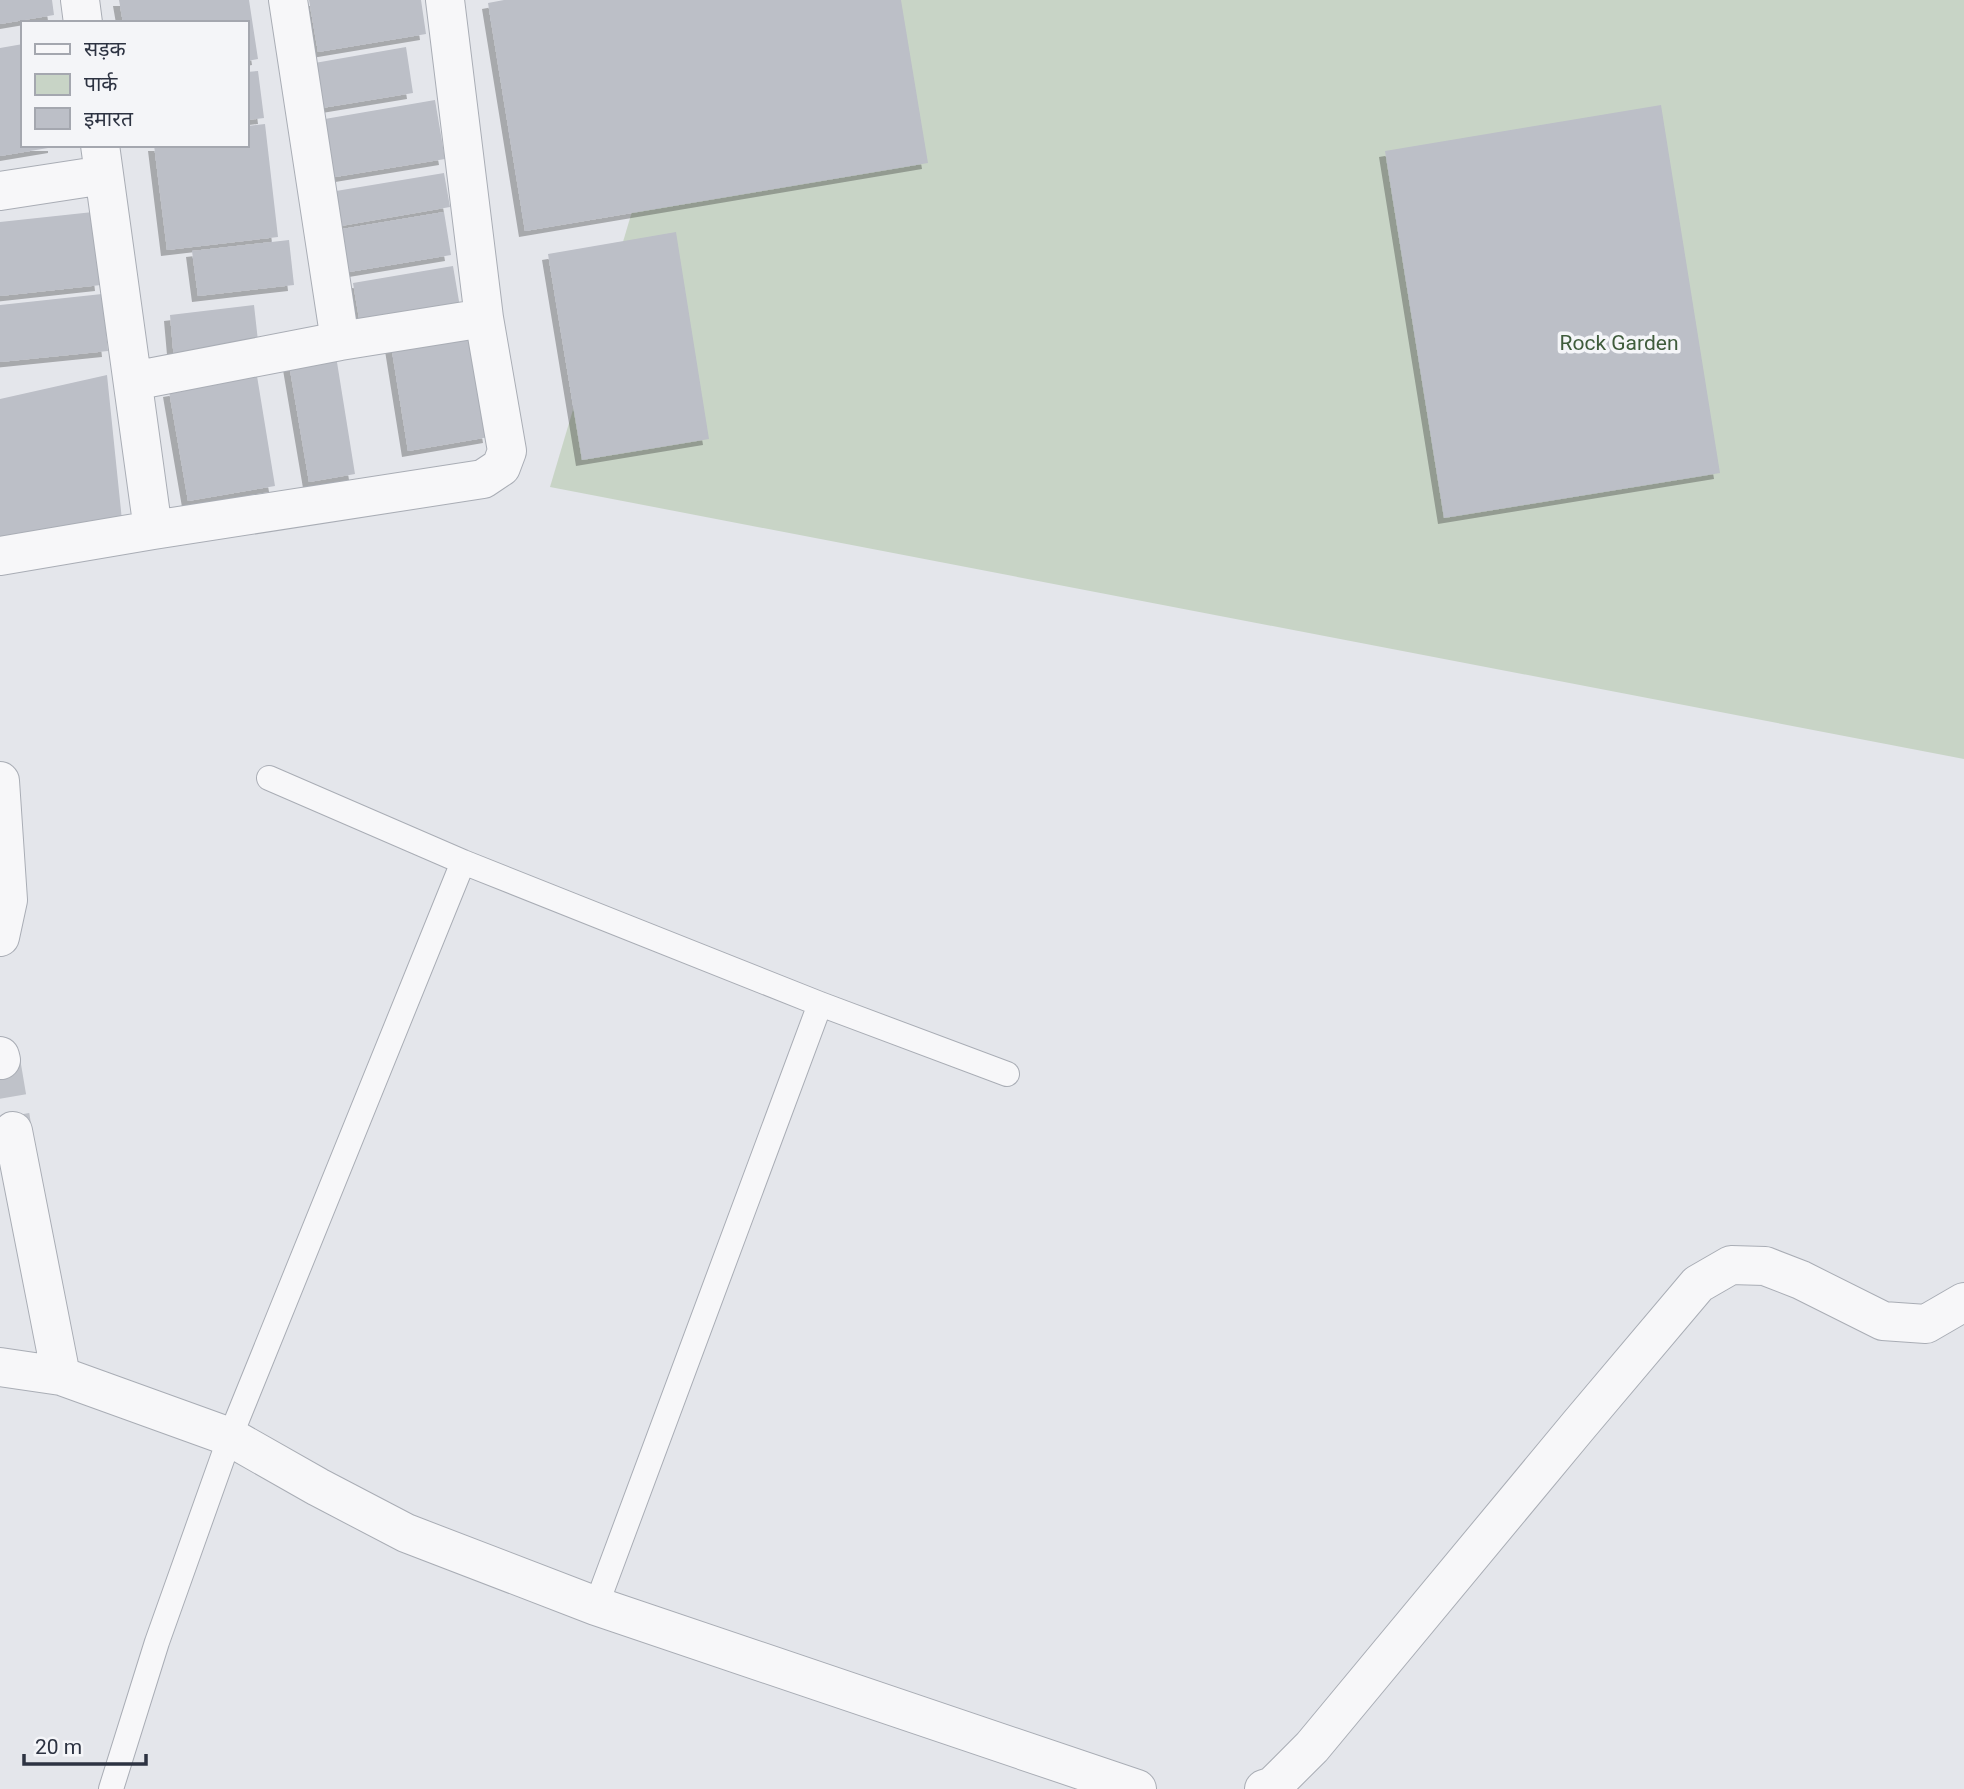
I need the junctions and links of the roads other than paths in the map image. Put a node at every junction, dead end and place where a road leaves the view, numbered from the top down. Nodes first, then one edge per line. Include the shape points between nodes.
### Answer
1 (80, 0) edge
2 (288, 0) edge
3 (445, 0) edge
4 (83, 21) edge
5 (102, 160) edge
6 (0, 191) edge
7 (484, 318) junction
8 (340, 341) junction
9 (132, 381) junction
10 (153, 530) junction
11 (0, 556) edge
12 (269, 778) dead end
13 (0, 781) edge
14 (463, 862) junction
15 (0, 937) edge
16 (820, 1004) junction
17 (1007, 1074) dead end
18 (13, 1131) tunnel mouth
19 (1964, 1302) edge
20 (0, 1367) edge
21 (61, 1376) junction
22 (230, 1437) junction
23 (596, 1606) junction
24 (110, 1789) edge
25 (1137, 1789) edge
26 (1264, 1789) edge

1 - 4 street
2 - 8 street
3 - 7 street
5 - 6 street
5 - 9 street
7 - 8 street
7 - 10 street via 507,450 501,467 483,479
8 - 9 street
9 - 10 street
10 - 11 street
12 - 14 lane
13 - 15 street via 8,900
14 - 16 lane
14 - 22 lane
16 - 17 lane
16 - 23 lane
18 - 21 street
19 - 26 street via 1926,1324 1884,1321 1765,1266 1731,1265 1698,1284 1312,1746 1273,1786
20 - 21 street
21 - 22 street
22 - 23 street via 406,1533
22 - 24 lane
23 - 25 street

